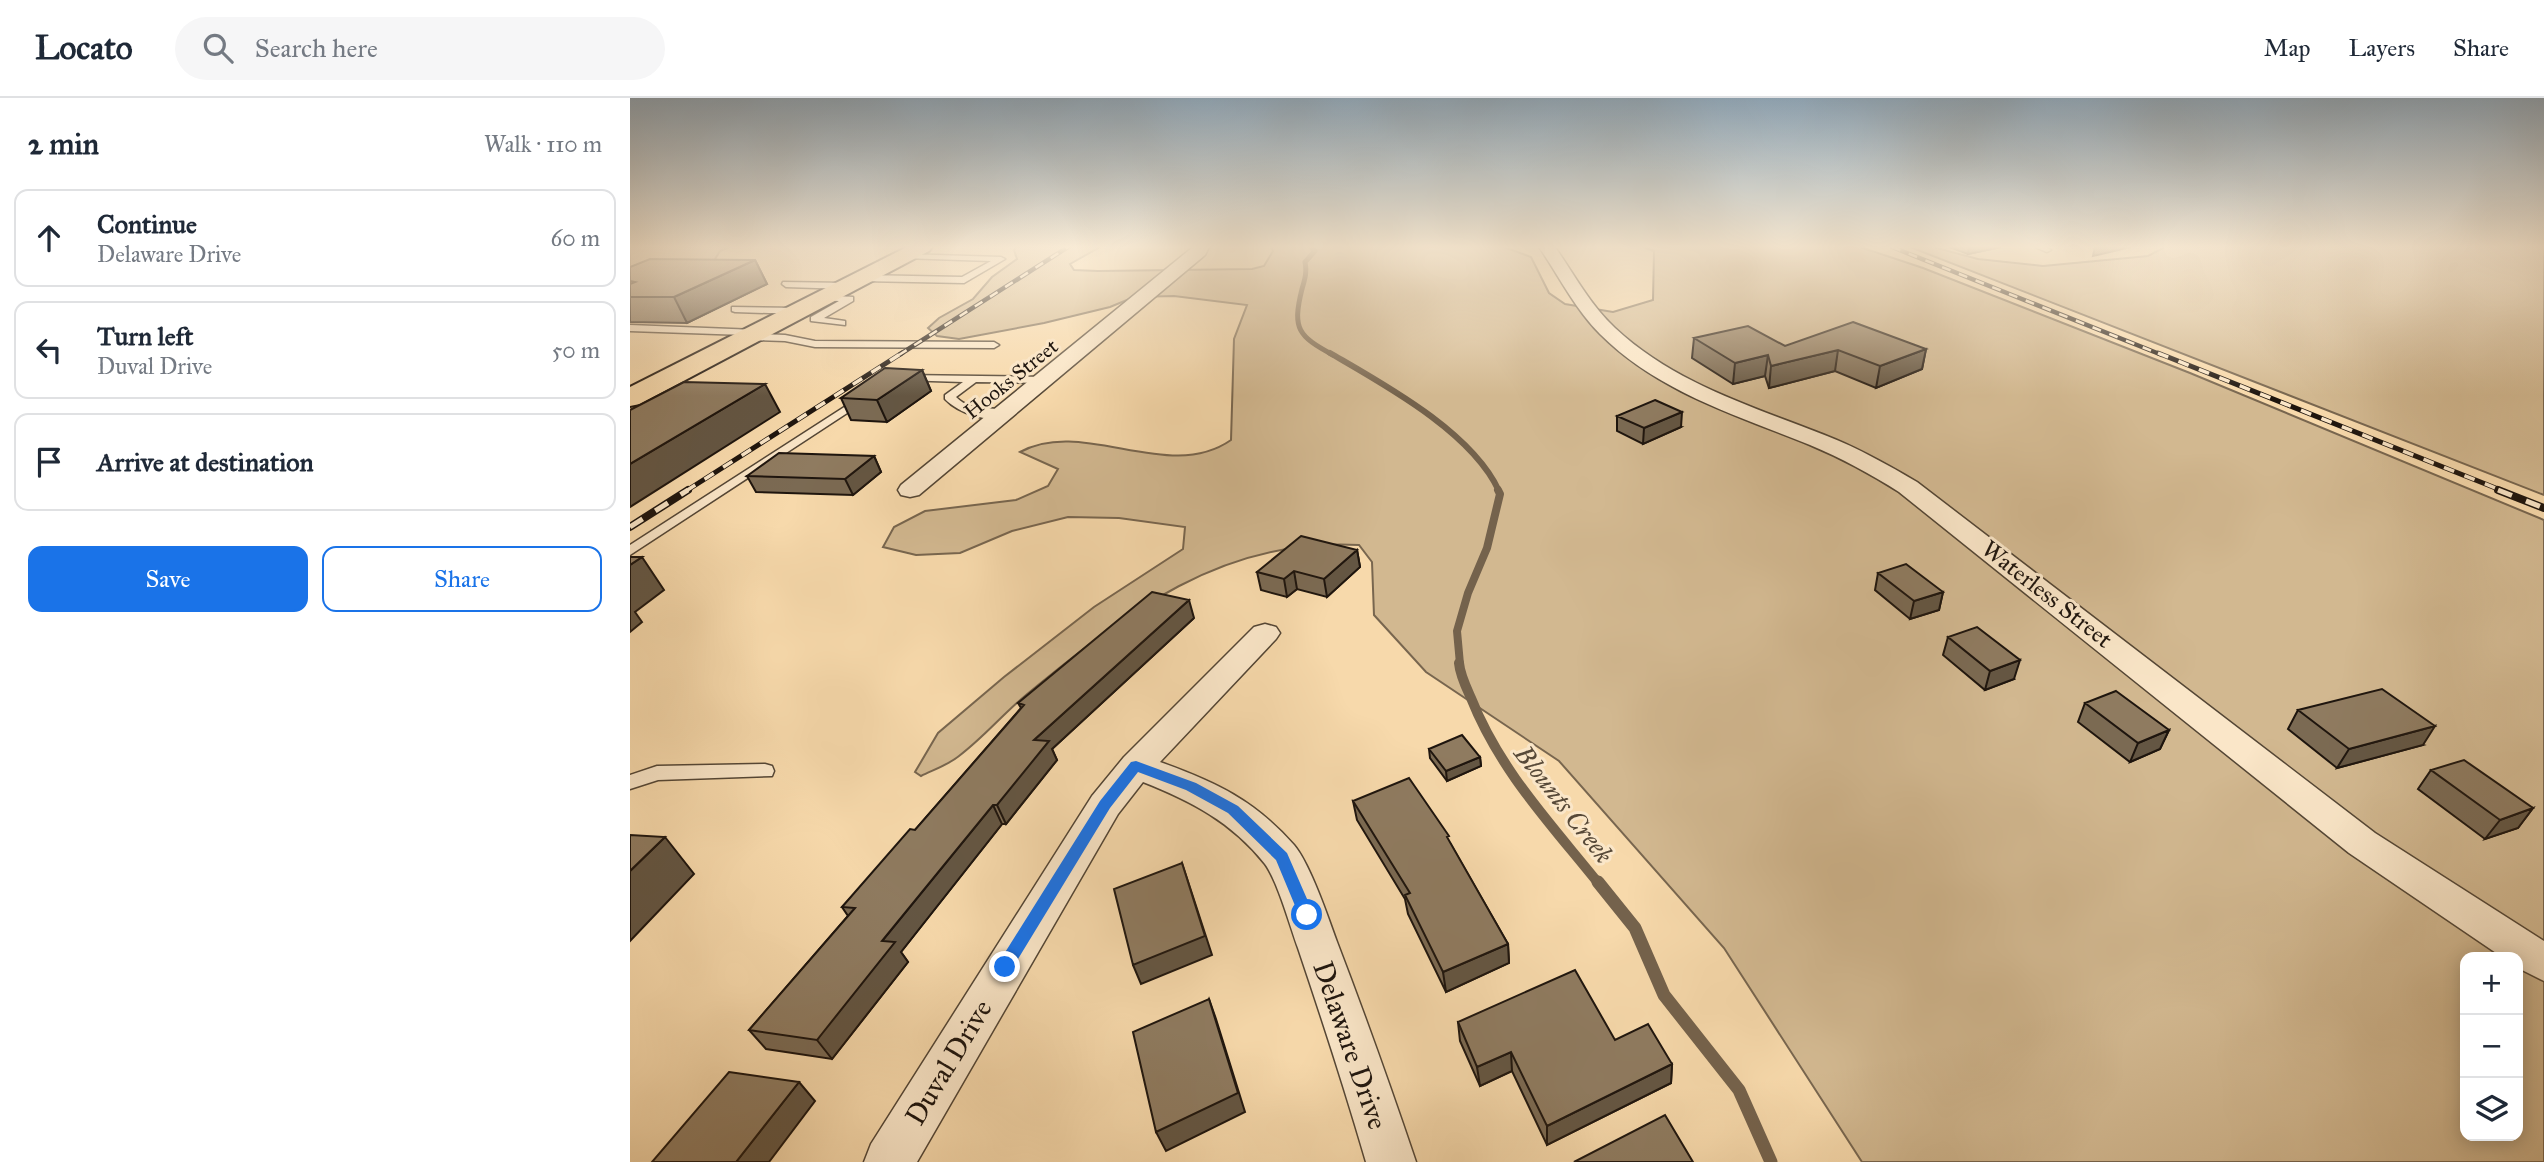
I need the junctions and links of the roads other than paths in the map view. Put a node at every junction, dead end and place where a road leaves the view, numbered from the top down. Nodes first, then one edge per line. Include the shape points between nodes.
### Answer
1 (1147, 297) edge
2 (1580, 297) edge
3 (823, 298) joint
4 (735, 309) dead end
5 (799, 311) junction
6 (842, 323) dead end
7 (630, 328) edge
8 (753, 335) junction
9 (995, 345) dead end
10 (894, 377) edge
11 (974, 379) junction
12 (1045, 380) junction
13 (871, 393) edge
14 (631, 397) edge
15 (1004, 414) junction
16 (910, 490) dead end
17 (630, 551) edge
18 (1265, 633) dead end
19 (1136, 765) junction
20 (765, 771) dead end
21 (630, 782) edge
22 (2544, 963) edge
23 (889, 1162) edge
24 (1391, 1162) edge

1 - 12 street, Hooks Street
2 - 22 street, Waterless Street via 1615,337 1647,362 1707,396 1849,454 1908,486 2362,843
3 - 5 main road
3 - 6 lane via 850,299 814,320
4 - 5 lane
5 - 8 main road
7 - 8 lane
8 - 9 lane via 816,344
8 - 14 main road
10 - 11 lane
11 - 12 lane
11 - 15 lane via 949,397 957,407 972,413
12 - 15 street, Hooks Street
13 - 17 lane
15 - 16 street, Hooks Street
18 - 19 street, Duval Drive
19 - 23 street, Duval Drive via 1105,805
19 - 24 street, Delaware Drive via 1233,809 1282,857 1307,915
20 - 21 lane via 657,772

